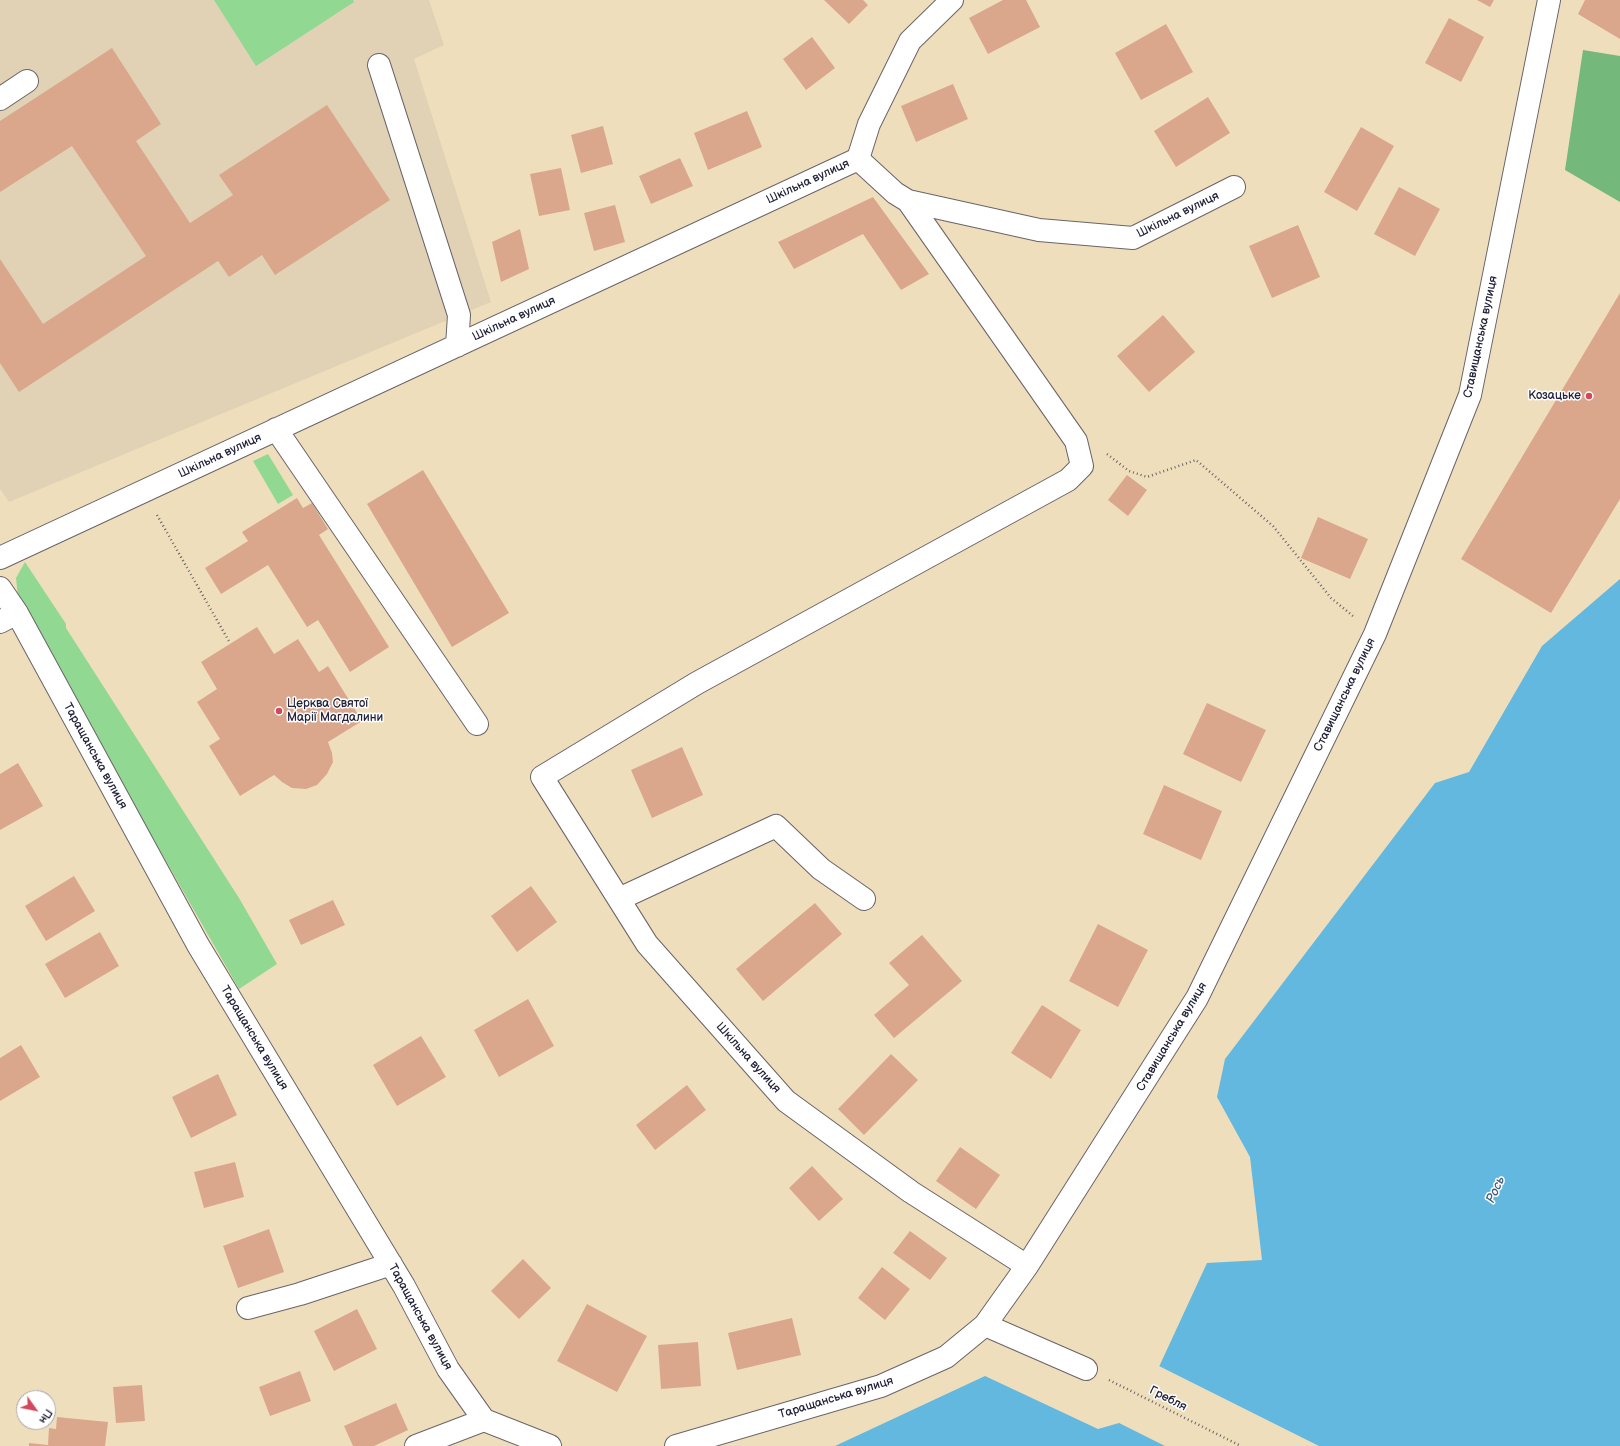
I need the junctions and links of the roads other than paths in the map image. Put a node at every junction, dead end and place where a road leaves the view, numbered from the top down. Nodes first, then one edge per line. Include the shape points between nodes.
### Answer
1 (952, 0) edge
2 (1549, 0) edge
3 (379, 65) dead end
4 (27, 81) dead end
5 (0, 99) edge
6 (858, 159) junction
7 (1234, 187) dead end
8 (908, 201) junction
9 (457, 346) junction
10 (276, 429) junction
11 (0, 558) edge
12 (0, 588) edge
13 (8, 617) edge
14 (478, 724) dead end
15 (619, 899) junction
16 (864, 899) dead end
17 (391, 1264) junction
18 (1027, 1266) junction
19 (248, 1308) dead end
20 (985, 1325) junction
21 (1086, 1369) road end
22 (484, 1420) junction
23 (416, 1446) edge
24 (550, 1446) edge
25 (676, 1446) edge

1 - 6 street, Шкільна вулиця via 910,41 869,124
2 - 18 street, Ставищанська вулиця via 1470,395 1375,634 1198,998
3 - 9 street via 459,315
4 - 5 street
6 - 8 street via 895,193
6 - 9 street, Шкільна вулиця
7 - 8 street, Шкільна вулиця via 1133,238 1039,230
8 - 15 street, Шкільна вулиця via 1076,441 1082,466 1068,480 697,683 542,777
9 - 10 street, Шкільна вулиця
10 - 11 street, Шкільна вулиця
10 - 14 street
12 - 13 street, Таращанська вулиця
13 - 17 street, Таращанська вулиця via 198,944
15 - 16 street via 776,826 821,869
15 - 18 street, Шкільна вулиця via 647,944 786,1101 911,1192
17 - 19 street
17 - 22 street, Таращанська вулиця via 448,1369
18 - 20 street, Ставищанська вулиця
20 - 21 street
20 - 25 street, Таращанська вулиця via 946,1357 880,1386
22 - 23 street
22 - 24 street

